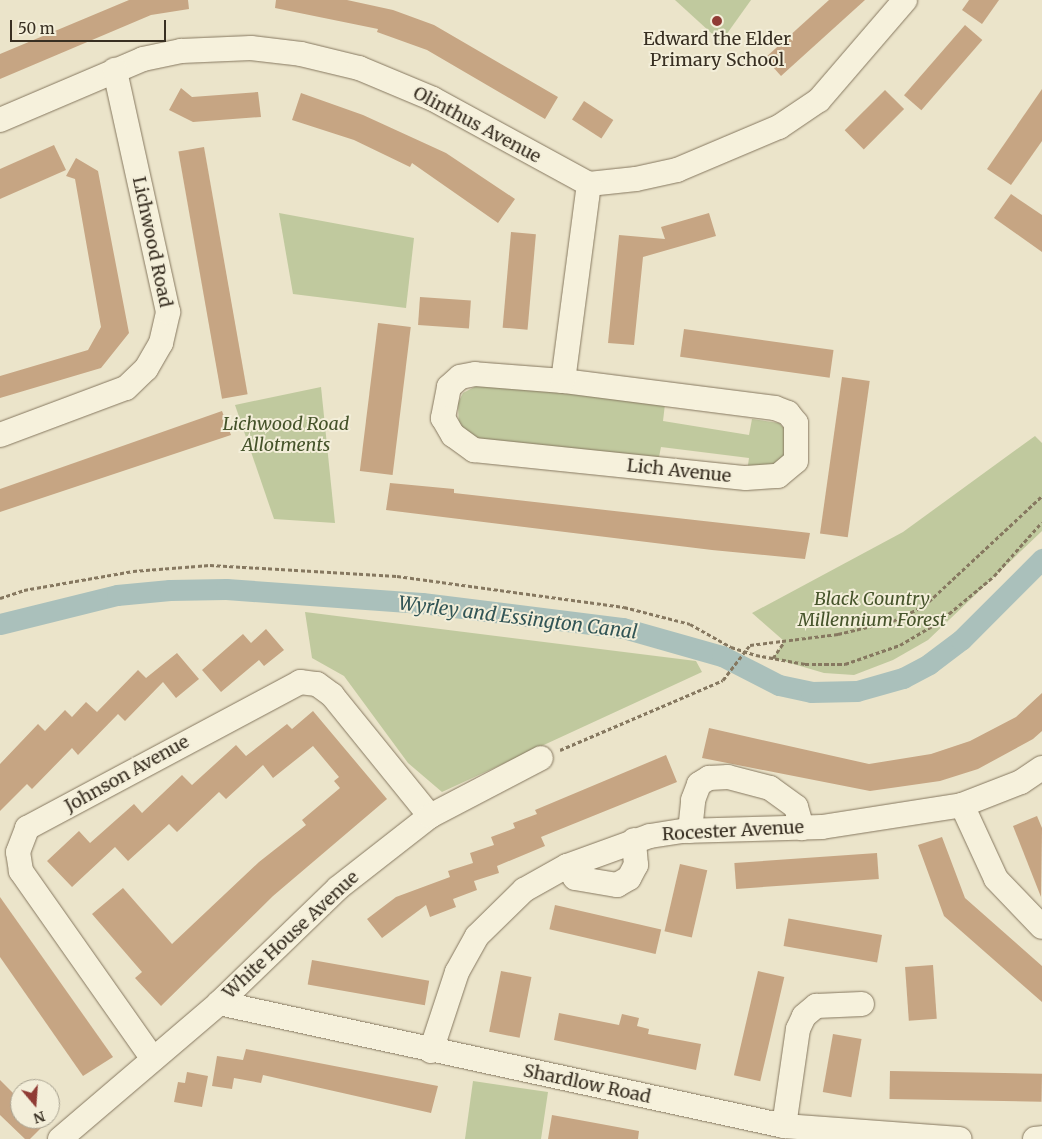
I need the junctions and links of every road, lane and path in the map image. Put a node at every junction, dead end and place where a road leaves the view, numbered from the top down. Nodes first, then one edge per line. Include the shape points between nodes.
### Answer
1 (904, 0) edge
2 (115, 70) junction
3 (0, 120) edge
4 (589, 184) junction
5 (563, 382) junction
6 (0, 435) edge
7 (1042, 496) edge
8 (1042, 522) edge
9 (0, 598) edge
10 (784, 642) junction
11 (773, 658) junction
12 (541, 758) joint
13 (1042, 768) edge
14 (962, 805) junction
15 (430, 816) junction
16 (802, 828) junction
17 (690, 831) junction
18 (634, 840) junction
19 (567, 866) junction
20 (1042, 927) edge
21 (219, 1003) junction
22 (862, 1004) dead end
23 (431, 1051) junction
24 (153, 1059) junction
25 (784, 1126) junction
26 (1042, 1138) edge
27 (60, 1139) edge
28 (960, 1139) edge
29 (1035, 1139) edge

1 - 4 street via 819,100 778,127 677,170
2 - 3 street, Olinthus Avenue
2 - 4 street, Olinthus Avenue via 181,51 251,48 301,54 359,68 433,99
2 - 6 street, Lichwood Road via 168,312 161,343 146,369 126,388
4 - 5 street
5 - 5 street, Lich Avenue via 775,408 788,413 796,424 796,462 778,476 746,478 474,450 453,435 443,418 449,387 460,377 475,374
7 - 10 path via 924,606 893,621
8 - 11 path via 994,576 939,622 900,645 845,664 806,664
9 - 11 path via 24,590 133,572 210,565 397,576 624,607 690,624 731,647
10 - 11 path
10 - 12 path, bridge via 750,644 723,680
12 - 15 street, White House Avenue
13 - 14 street, Rocester Avenue via 1021,782
14 - 16 street, Rocester Avenue via 897,818
14 - 20 street via 996,879
15 - 21 street, White House Avenue via 338,888
15 - 24 street, Johnson Avenue via 332,694 317,684 300,682 27,828 18,852 21,871
16 - 17 street, Rocester Avenue
16 - 17 street via 796,807 770,788 718,778 699,784
17 - 18 street, Rocester Avenue
18 - 19 street, Rocester Avenue
18 - 19 street via 636,865 629,878 617,885 575,878
19 - 23 street, Rocester Avenue via 524,890 477,936 457,972
21 - 23 street, Shardlow Road
21 - 24 street, White House Avenue
22 - 25 street via 816,1006 804,1016 798,1029
23 - 25 street, Shardlow Road
24 - 27 street, White House Avenue
25 - 28 street, Shardlow Road
26 - 29 street

